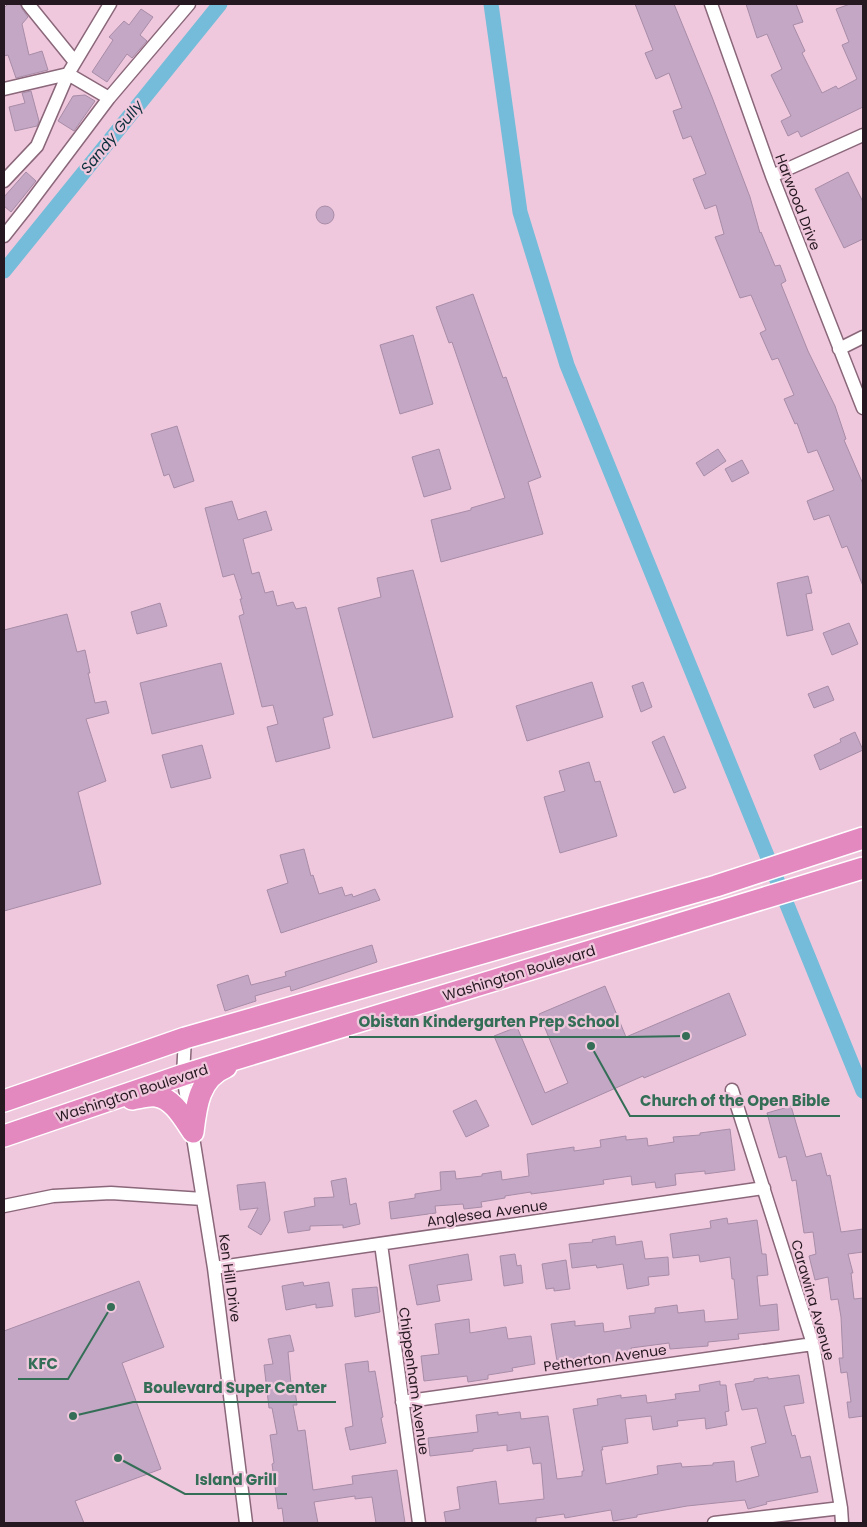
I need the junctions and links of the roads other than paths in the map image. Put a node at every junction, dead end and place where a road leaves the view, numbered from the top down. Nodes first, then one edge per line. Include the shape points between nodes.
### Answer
1 (28, 4) edge
2 (110, 4) edge
3 (189, 4) edge
4 (711, 4) edge
5 (75, 62) junction
6 (68, 74) junction
7 (4, 89) edge
8 (109, 98) junction
9 (863, 135) edge
10 (772, 176) junction
11 (4, 181) edge
12 (4, 236) edge
13 (863, 337) edge
14 (839, 349) junction
15 (863, 408) edge
16 (863, 838) edge
17 (863, 868) edge
18 (185, 1038) junction
19 (269, 1048) junction
20 (183, 1075) junction
21 (732, 1090) dead end
22 (4, 1101) edge
23 (101, 1102) junction
24 (193, 1132) junction
25 (4, 1136) edge
26 (764, 1188) junction
27 (203, 1199) junction
28 (4, 1206) edge
29 (380, 1244) junction
30 (214, 1268) junction
31 (813, 1344) junction
32 (402, 1402) junction
33 (841, 1508) junction
34 (246, 1523) edge
35 (419, 1523) edge
36 (714, 1523) edge
37 (842, 1523) edge

1 - 5 street
2 - 5 street
3 - 8 street
4 - 10 street, Harwood Drive
5 - 6 street
6 - 7 street
6 - 8 street
6 - 11 street via 37,146
8 - 12 street
9 - 10 street
10 - 14 street, Harwood Drive
13 - 14 street
14 - 15 street, Harwood Drive
16 - 18 highway, Washington Boulevard via 716,886
17 - 19 highway, Washington Boulevard
18 - 20 street, Ken Hill Drive
18 - 22 highway, Washington Boulevard
19 - 20 highway, Washington Boulevard
19 - 24 highway via 212,1074 204,1083 198,1099
20 - 23 highway, Washington Boulevard
20 - 24 street, Ken Hill Drive
21 - 26 street, Carawina Avenue
23 - 24 highway via 157,1096 179,1111
23 - 25 highway, Washington Boulevard
24 - 27 street, Ken Hill Drive
26 - 29 street, Anglesea Avenue
26 - 31 street, Carawina Avenue
27 - 28 street via 111,1192 53,1196
27 - 30 street, Ken Hill Drive
29 - 30 street, Anglesea Avenue
29 - 32 street, Chippenham Avenue
30 - 34 street, Ken Hill Drive
31 - 32 street, Petherton Avenue
31 - 33 street, Carawina Avenue
32 - 35 street, Chippenham Avenue
33 - 36 street
33 - 37 street, Carawina Avenue

